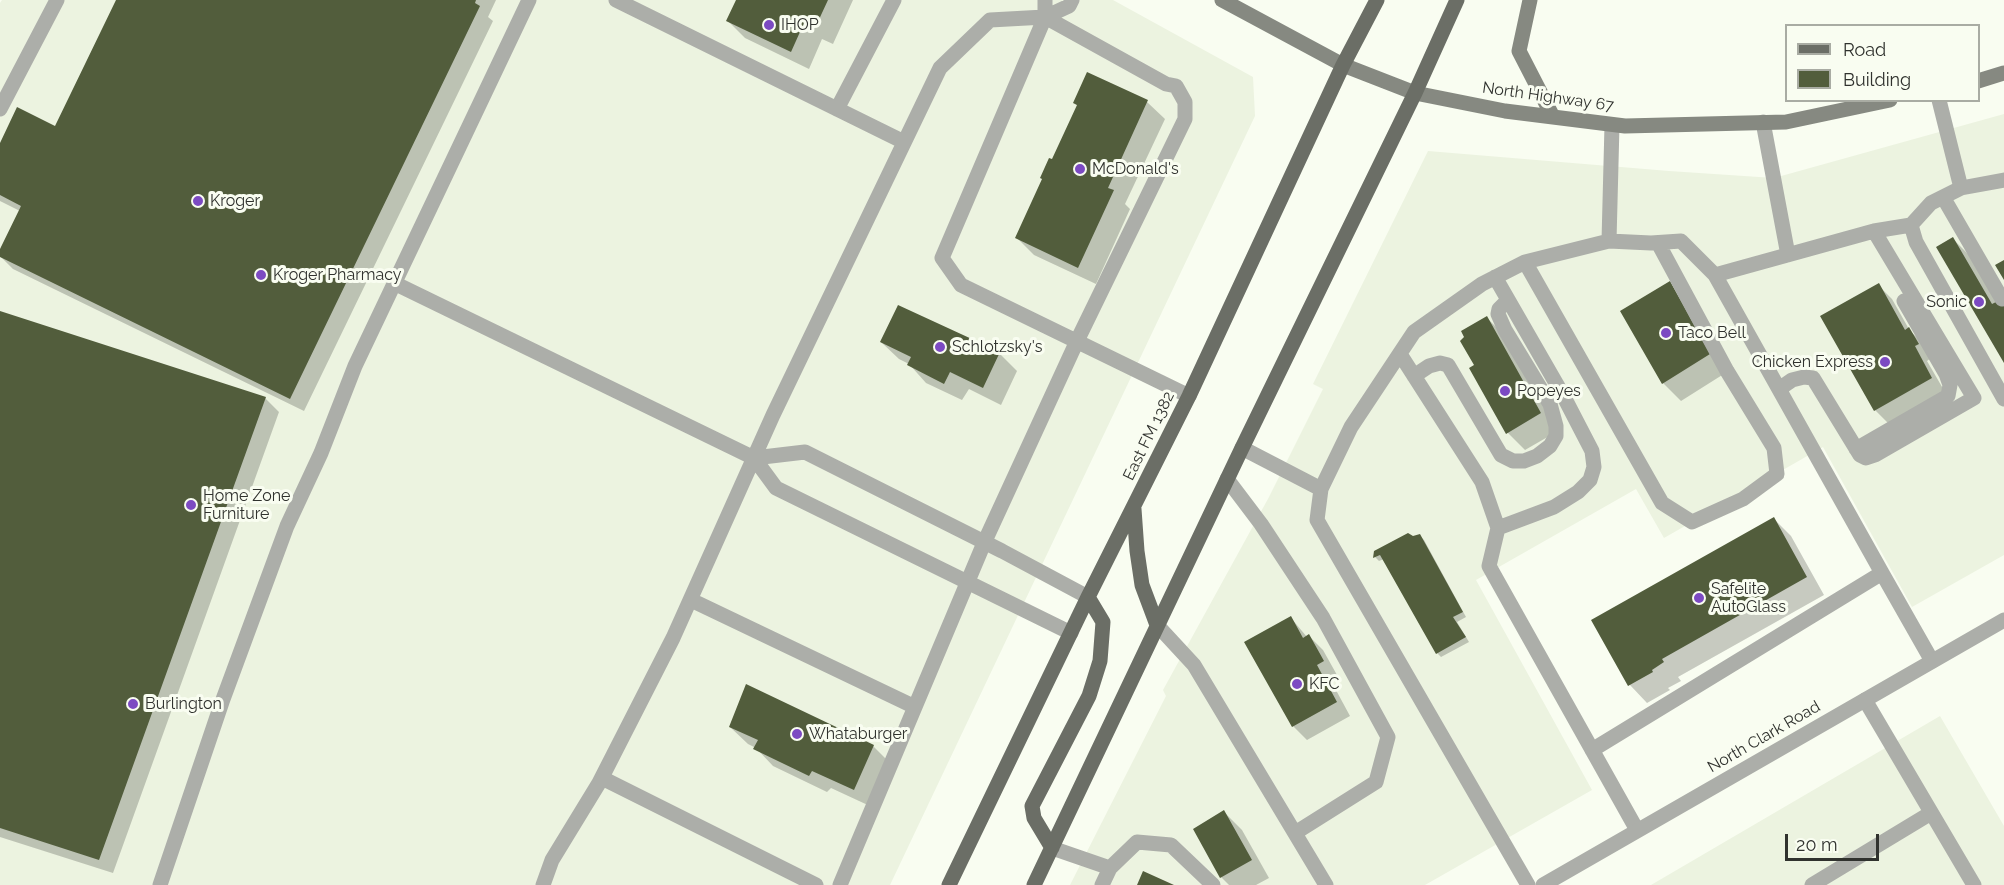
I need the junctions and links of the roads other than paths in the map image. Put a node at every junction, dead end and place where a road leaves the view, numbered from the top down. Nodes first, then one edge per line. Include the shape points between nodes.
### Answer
1 (57, 0) edge
2 (529, 0) edge
3 (616, 0) edge
4 (894, 0) edge
5 (1045, 0) edge
6 (1072, 0) edge
7 (1222, 0) edge
8 (1377, 0) edge
9 (1457, 0) edge
10 (1530, 0) edge
11 (1045, 17) junction
12 (1343, 65) junction
13 (2004, 73) edge
14 (1980, 80) edge
15 (1415, 93) junction
16 (1881, 102) edge
17 (1940, 102) edge
18 (0, 109) edge
19 (837, 109) junction
20 (1553, 117) junction
21 (1763, 122) junction
22 (1612, 125) junction
23 (904, 142) junction
24 (2002, 184) edge
25 (1961, 188) junction
26 (1943, 197) junction
27 (1911, 225) junction
28 (1874, 231) junction
29 (1609, 241) junction
30 (1658, 243) junction
31 (1788, 255) junction
32 (1891, 259) junction
33 (1526, 262) junction
34 (1715, 275) junction
35 (1495, 277) junction
36 (394, 283) junction
37 (2002, 299) dead end
38 (1508, 300) junction
39 (1077, 341) junction
40 (1400, 354) junction
41 (1414, 376) junction
42 (1779, 389) junction
43 (1189, 396) junction
44 (2004, 399) edge
45 (1242, 448) junction
46 (1856, 449) junction
47 (754, 458) junction
48 (1227, 479) junction
49 (1322, 489) junction
50 (1134, 509) junction
51 (1498, 528) junction
52 (984, 543) junction
53 (1882, 573) junction
54 (969, 582) junction
55 (1088, 597) junction
56 (691, 600) junction
57 (2004, 620) edge
58 (1157, 625) junction
59 (1071, 633) junction
60 (1932, 661) junction
61 (1865, 699) junction
62 (915, 707) junction
63 (1592, 750) junction
64 (602, 778) junction
65 (1931, 813) junction
66 (1637, 831) junction
67 (1294, 833) junction
68 (1052, 848) junction
69 (1110, 868) junction
70 (160, 885) edge
71 (543, 885) edge
72 (816, 885) edge
73 (840, 885) edge
74 (949, 885) edge
75 (1034, 885) edge
76 (1102, 885) edge
77 (1213, 885) edge
78 (1326, 885) edge
79 (1528, 885) edge
80 (1543, 885) edge
81 (1812, 885) edge
82 (1974, 885) edge

1 - 18 street
2 - 36 street
3 - 19 street
4 - 19 street
5 - 11 street
6 - 11 street via 1069,6
7 - 12 main road, North Highway 67
8 - 12 main road, East FM 1382
9 - 15 main road
10 - 20 main road via 1518,51
11 - 23 street via 990,20 940,68
11 - 39 street via 942,258 961,285
11 - 39 street via 1176,86 1185,102 1185,119
12 - 15 main road, North Highway 67
12 - 43 main road, East FM 1382
13 - 14 main road
15 - 20 main road, North Highway 67
15 - 45 main road
16 - 21 main road, North Highway 67 via 1786,122
17 - 25 street
19 - 23 street
20 - 22 main road, North Highway 67
21 - 22 main road, North Highway 67
21 - 31 street
22 - 29 street
23 - 47 street
24 - 25 street
25 - 26 street
26 - 27 street via 1930,202
26 - 37 street
27 - 28 street
27 - 44 street via 1916,242
28 - 31 street
28 - 32 street
29 - 30 street
29 - 33 street
30 - 33 street via 1774,448 1777,474 1743,499 1692,522 1662,503
30 - 34 street via 1681,241
31 - 34 street
32 - 46 street via 1891,280 1950,385 1948,396
32 - 46 street via 1974,398 1875,455 1866,458
33 - 35 street
34 - 42 street
35 - 38 street
35 - 40 street via 1414,332
36 - 47 street
36 - 70 street via 354,366 321,453 287,526
38 - 41 street via 1498,314 1550,405 1556,436 1550,446 1524,461 1501,455 1448,365 1429,366
38 - 51 street via 1569,406 1592,451 1594,467 1590,480 1578,492 1554,507
39 - 43 street
39 - 52 street
40 - 41 street
40 - 49 street via 1351,427
41 - 51 street via 1482,482
42 - 46 street via 1792,380 1813,378
42 - 53 street
43 - 50 main road, East FM 1382
45 - 48 main road
45 - 49 street
47 - 52 street via 805,452
47 - 54 street via 776,488
47 - 56 street
48 - 58 main road
48 - 67 street via 1323,618 1388,737 1376,782
49 - 79 street via 1317,520
50 - 55 main road, East FM 1382
50 - 58 main road via 1142,585
51 - 63 street via 1489,566
52 - 54 street
52 - 55 street
53 - 60 street
53 - 63 street
54 - 59 street
54 - 62 street
55 - 59 main road, East FM 1382
55 - 68 main road via 1103,622 1100,661 1089,696 1032,806 1034,818
56 - 62 street
56 - 64 street
57 - 60 street, North Clark Road
58 - 67 street via 1194,664
58 - 68 main road
59 - 74 main road, East FM 1382
60 - 61 street, North Clark Road
61 - 65 street
61 - 66 street, North Clark Road
62 - 73 street
63 - 66 street
64 - 71 street via 552,860
64 - 72 street
65 - 81 street
65 - 82 street
66 - 80 street, North Clark Road
67 - 78 street
68 - 69 street
68 - 75 main road
69 - 76 street
69 - 77 street via 1137,843 1171,845

